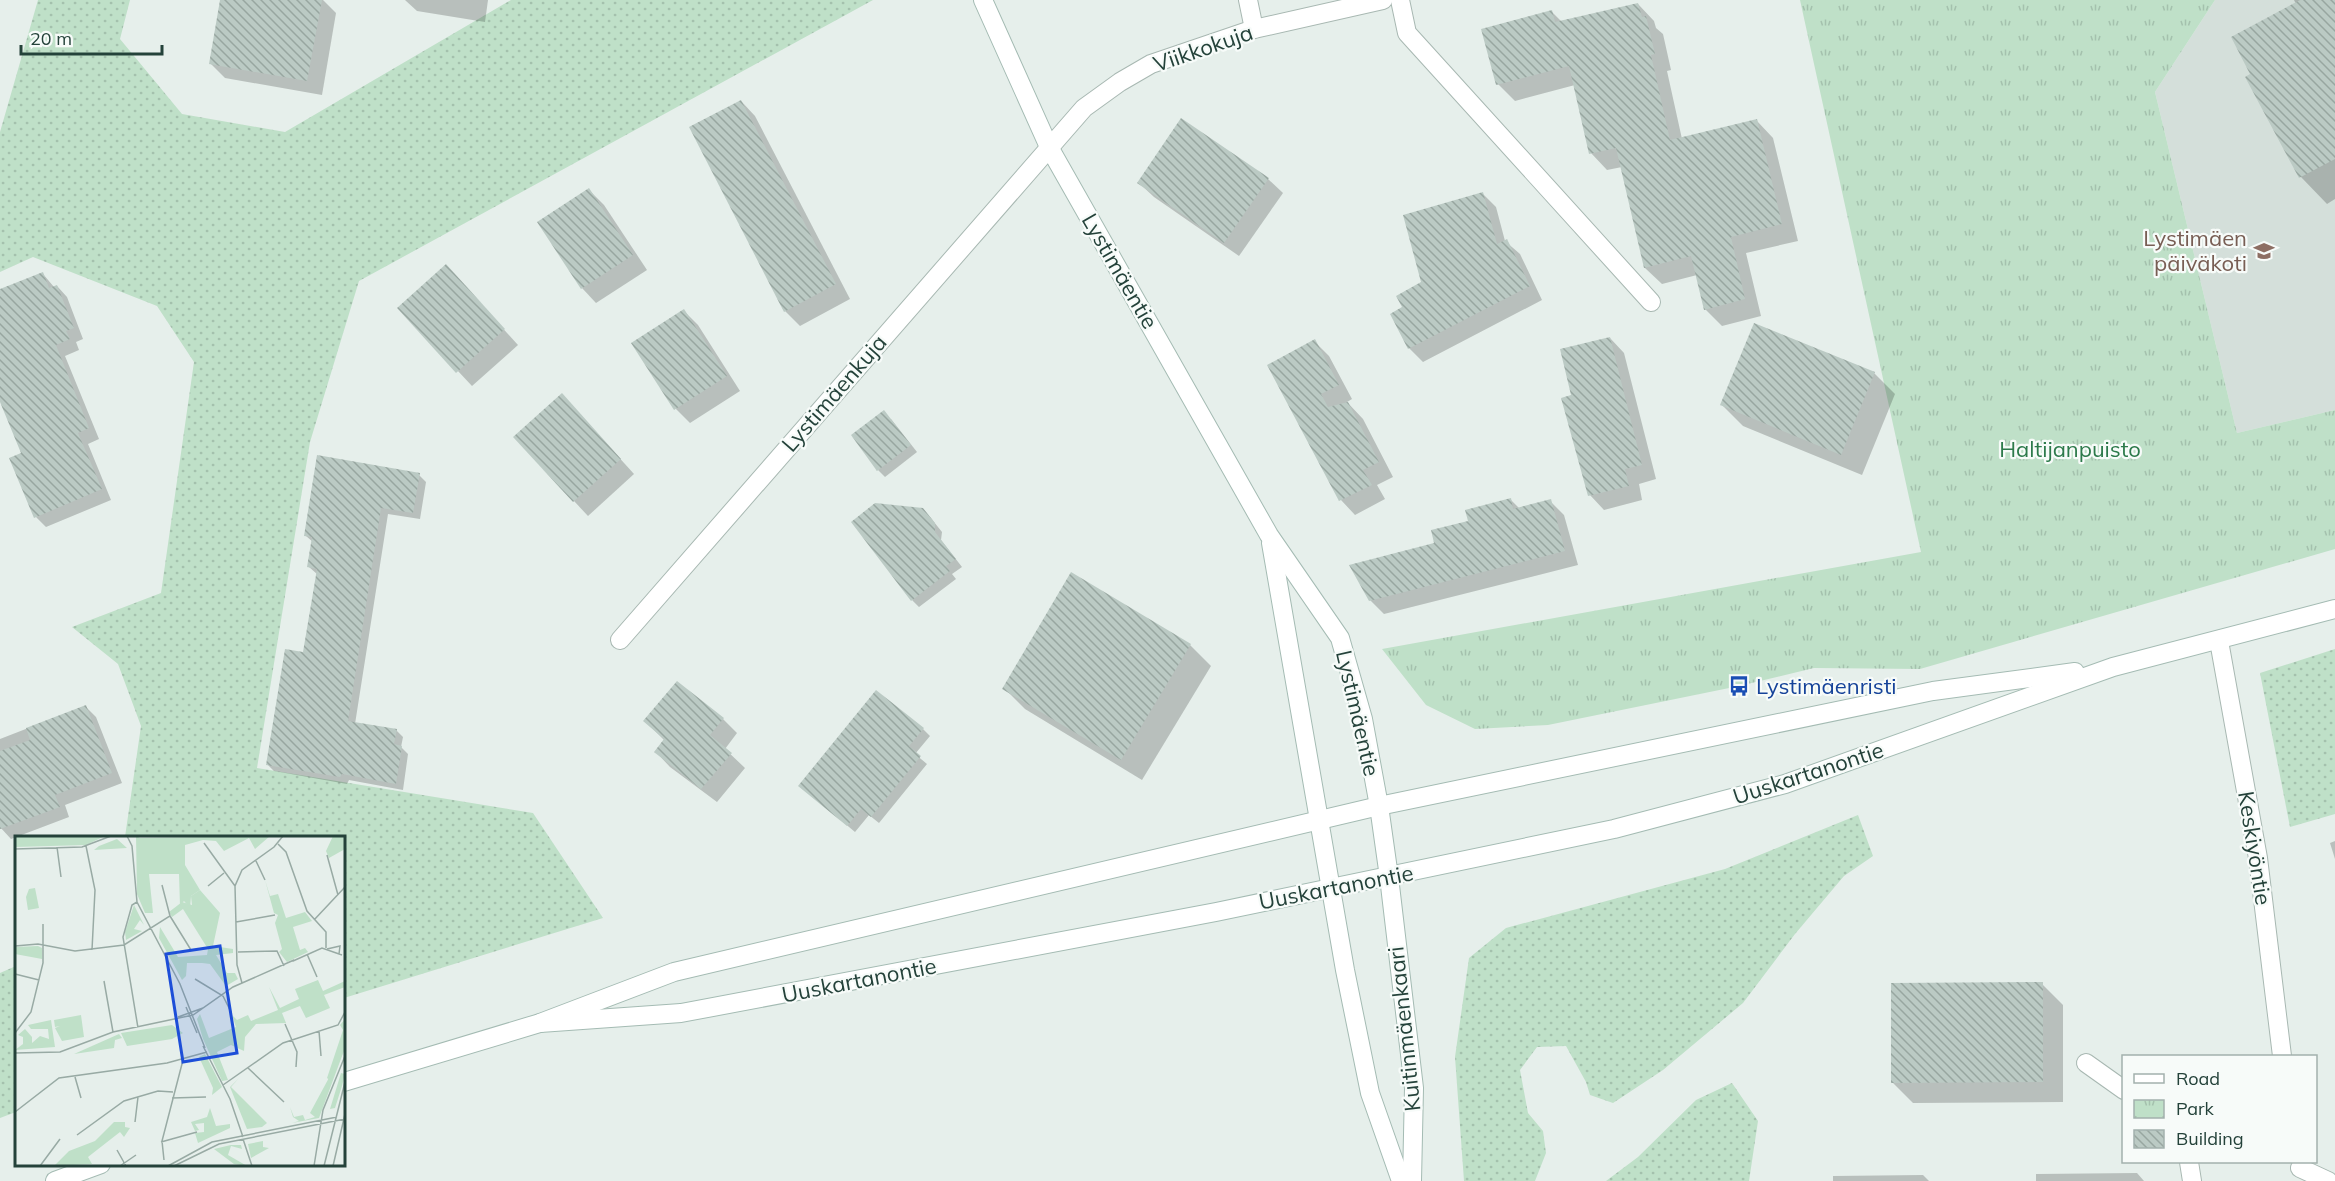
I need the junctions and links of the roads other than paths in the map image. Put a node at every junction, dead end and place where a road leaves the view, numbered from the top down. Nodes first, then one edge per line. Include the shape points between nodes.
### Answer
1 (983, 0) edge
2 (1248, 0) edge
3 (1383, 0) edge
4 (1400, 0) edge
5 (1254, 30) junction
6 (1049, 147) junction
7 (1652, 302) dead end
8 (1269, 535) junction
9 (2335, 609) edge
10 (620, 639) dead end
11 (2219, 641) junction
12 (2112, 667) junction
13 (1379, 806) junction
14 (1318, 820) junction
15 (1389, 877) junction
16 (1331, 889) junction
17 (540, 1023) junction
18 (2282, 1055) edge
19 (2086, 1063) dead end
20 (345, 1082) edge
21 (2122, 1089) edge
22 (2189, 1163) edge
23 (96, 1166) edge
24 (2300, 1170) edge
25 (55, 1181) edge
26 (1401, 1181) edge
27 (1412, 1181) edge
28 (2192, 1181) edge
29 (2328, 1181) edge

1 - 6 main road, Lystimäentie
2 - 5 main road
3 - 5 main road, Viikkokuja
4 - 7 main road via 1407,33
5 - 6 main road, Viikkokuja via 1151,64 1084,108
6 - 8 main road, Lystimäentie
6 - 10 main road, Lystimäenkuja
8 - 13 main road, Lystimäentie via 1340,638 1363,719
8 - 14 main road, Lystimäentie
9 - 11 main road, Uuskartanontie
11 - 12 main road, Uuskartanontie
11 - 18 main road, Keskiyöntie via 2258,858
12 - 13 main road, Uuskartanontie via 1933,691
12 - 15 main road, Uuskartanontie via 1785,784 1614,829
13 - 14 main road, Uuskartanontie
13 - 15 main road, Lystimäentie
14 - 16 main road, Lystimäentie
14 - 17 main road, Uuskartanontie via 674,972
15 - 16 main road, Uuskartanontie
15 - 27 main road, Kuitinmäenkaari via 1414,1088
16 - 17 main road, Uuskartanontie via 681,1012
16 - 26 main road, Kuitinmäenkaari via 1370,1093
17 - 20 main road, Uuskartanontie
19 - 21 main road
22 - 28 main road
23 - 25 main road
24 - 29 main road

